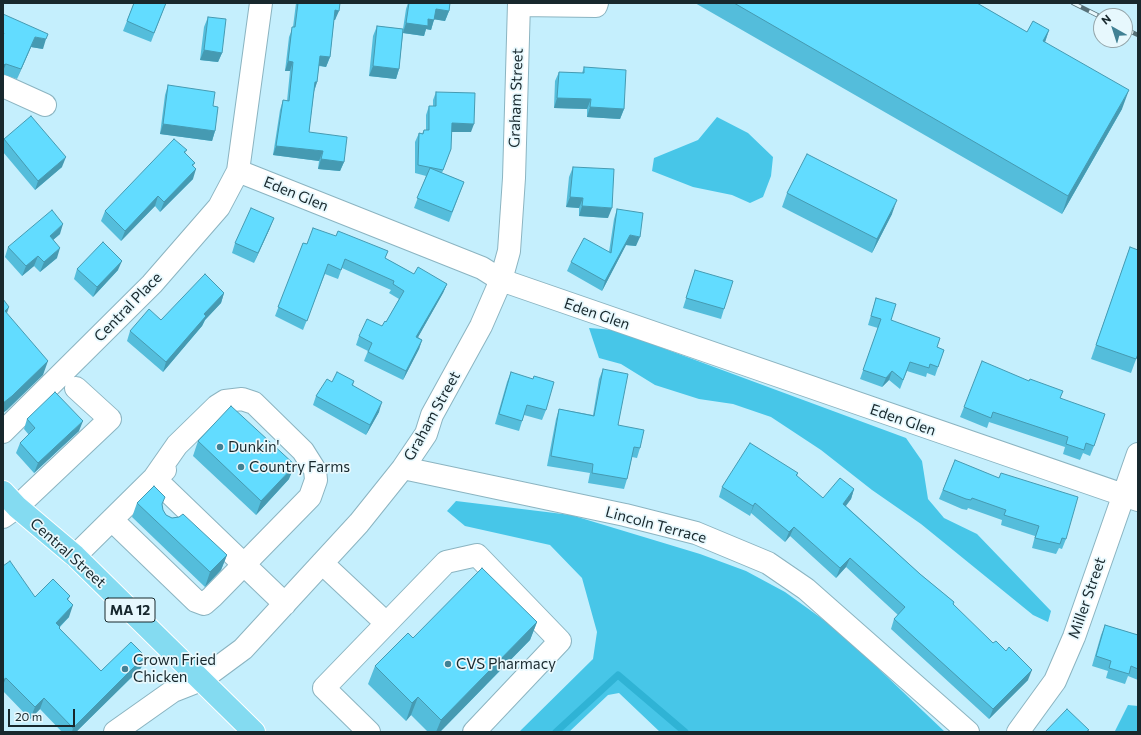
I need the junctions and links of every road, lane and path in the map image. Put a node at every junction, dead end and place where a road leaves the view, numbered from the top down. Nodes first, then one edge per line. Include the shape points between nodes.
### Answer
1 (261, 3) edge
2 (519, 4) edge
3 (596, 5) edge
4 (3, 86) edge
5 (45, 105) dead end
6 (238, 171) junction
7 (501, 280) junction
8 (76, 388) dead end
9 (3, 432) edge
10 (1138, 454) edge
11 (403, 468) junction
12 (154, 478) junction
13 (1131, 497) edge
14 (8, 505) edge
15 (112, 520) junction
16 (75, 556) junction
17 (322, 563) junction
18 (244, 564) junction
19 (285, 604) junction
20 (386, 623) junction
21 (201, 680) junction
22 (115, 732) edge
23 (254, 732) edge
24 (369, 732) edge
25 (474, 732) edge
26 (968, 732) edge
27 (1018, 732) edge

1 - 6 street
2 - 3 street
2 - 7 street, Graham Street via 514,178 509,251
4 - 5 street
6 - 7 street, Eden Glen via 482,268
6 - 9 street, Central Place via 219,208 152,284
7 - 11 street, Graham Street via 480,326 432,415 426,434
7 - 13 street, Eden Glen
8 - 14 street via 110,419
10 - 13 street, Miller Street
11 - 17 street, Graham Street via 359,523
11 - 26 street, Lincoln Terrace via 625,515 696,533 768,563 806,589
12 - 15 street
12 - 18 street via 176,513
12 - 18 street via 177,445 217,406 225,401 242,398 254,403 303,451 315,470 316,480 310,497
13 - 27 street, Miller Street via 1055,681
14 - 16 main road, Central Street / MA 12
15 - 16 street
15 - 18 street via 147,543 200,603 204,604 212,597
16 - 21 main road, Central Street / MA 12
17 - 19 street, Graham Street
17 - 20 street
18 - 19 street
19 - 21 street, Graham Street via 243,649
20 - 24 street via 324,688
20 - 25 street via 446,562 476,556 560,641
21 - 22 street, Graham Street via 173,691
21 - 23 main road, Central Street / MA 12

